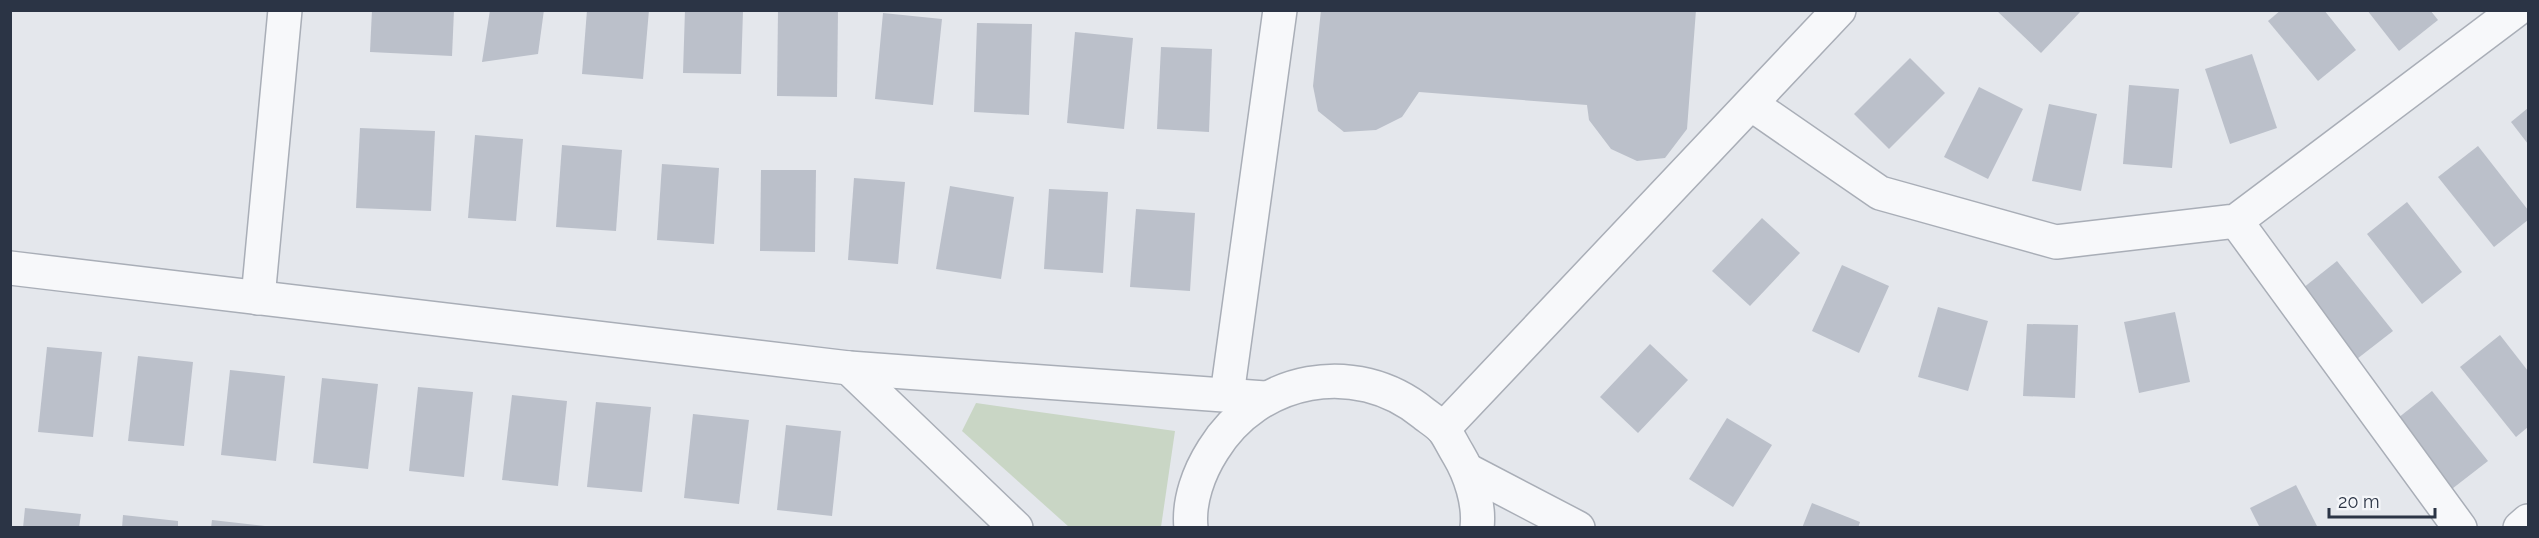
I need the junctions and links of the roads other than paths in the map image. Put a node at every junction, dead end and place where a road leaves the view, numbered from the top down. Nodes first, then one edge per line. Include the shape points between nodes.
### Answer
1 (285, 10) edge
2 (1280, 10) edge
3 (1839, 10) edge
4 (2516, 10) edge
5 (1751, 104) junction
6 (2236, 221) junction
7 (10, 268) edge
8 (258, 298) junction
9 (849, 368) junction
10 (1227, 395) junction
11 (1264, 398) junction
12 (1443, 429) junction
13 (1469, 471) junction
14 (2529, 521) edge
15 (1016, 528) edge
16 (1191, 528) edge
17 (1477, 528) edge
18 (1578, 528) edge
19 (2460, 528) edge
20 (2520, 528) edge

1 - 8 street
2 - 10 street
3 - 5 street
4 - 6 street
5 - 6 street via 1880,193 2056,242
5 - 12 street
6 - 19 street
7 - 8 street
8 - 9 street
9 - 10 street
9 - 15 street
10 - 11 street
11 - 12 street via 1311,382 1359,382 1405,398
11 - 16 street via 1226,428 1200,470
12 - 13 street
13 - 17 street
13 - 18 street
14 - 20 street

